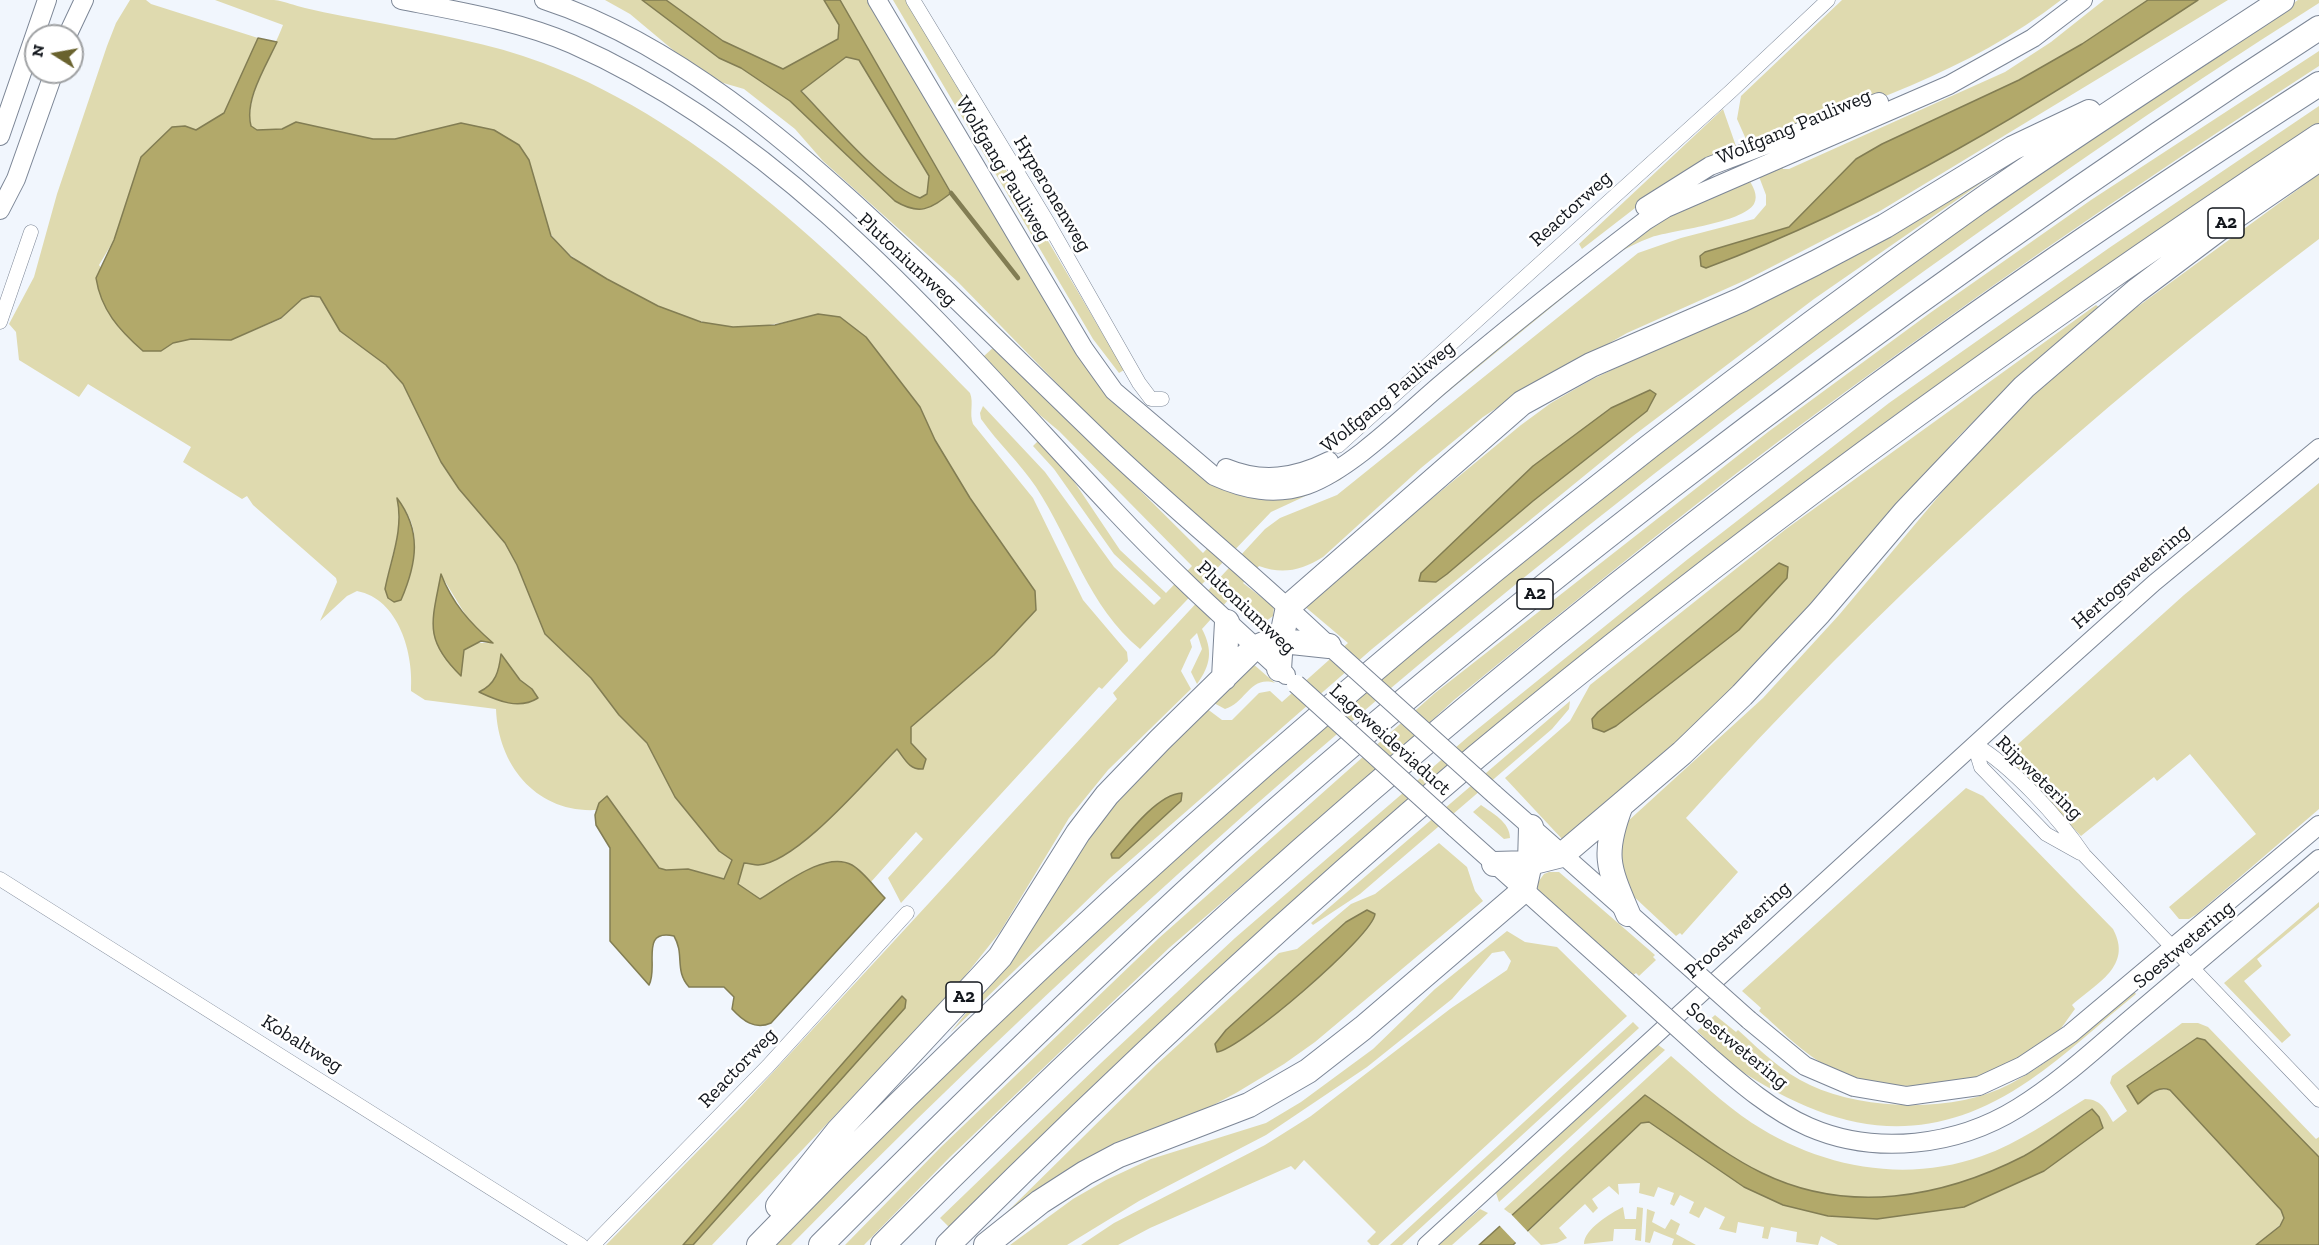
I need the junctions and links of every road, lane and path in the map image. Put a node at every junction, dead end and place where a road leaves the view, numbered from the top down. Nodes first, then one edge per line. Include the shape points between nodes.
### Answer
1 (47, 0) edge
2 (84, 0) edge
3 (401, 0) edge
4 (544, 0) edge
5 (877, 0) edge
6 (887, 0) edge
7 (913, 0) edge
8 (1828, 0) edge
9 (2067, 0) edge
10 (2083, 0) edge
11 (2282, 0) edge
12 (73, 24) edge
13 (2319, 28) edge
14 (2174, 70) junction
15 (50, 84) edge
16 (2319, 84) edge
17 (0, 135) edge
18 (2319, 136) edge
19 (2319, 159) edge
20 (1, 205) edge
21 (31, 232) dead end
22 (0, 322) edge
23 (1162, 399) dead end
24 (1338, 446) dead end
25 (2319, 447) edge
26 (1288, 607) junction
27 (1222, 617) junction
28 (1281, 640) junction
29 (1254, 648) junction
30 (1332, 648) junction
31 (1287, 677) junction
32 (1224, 678) junction
33 (1974, 744) junction
34 (1494, 794) joint
35 (1621, 805) junction
36 (2319, 825) edge
37 (1531, 827) junction
38 (1455, 828) joint
39 (1562, 855) junction
40 (2319, 859) edge
41 (1530, 863) junction
42 (1494, 864) junction
43 (0, 879) edge
44 (1524, 890) junction
45 (907, 913) dead end
46 (1628, 914) junction
47 (2173, 947) junction
48 (2192, 968) junction
49 (2319, 1100) edge
50 (581, 1245) edge
51 (593, 1245) edge
52 (746, 1245) edge
53 (759, 1245) edge
54 (821, 1245) edge
55 (883, 1245) edge
56 (948, 1245) edge
57 (986, 1245) edge
58 (1425, 1245) edge

1 - 17 main road
2 - 12 main road
3 - 27 main road, Plutoniumweg via 483,16 570,43 642,78 718,126 814,204 939,321 1180,578
4 - 26 main road, Plutoniumweg via 606,26 660,55 741,108 857,205 1120,458
5 - 10 main road, Wolfgang Pauliweg via 1084,349 1113,391 1215,476 1233,485 1262,491 1306,485 1363,450 1514,323 1666,208 1949,85 2033,38
6 - 9 main road, Wolfgang Pauliweg via 1090,342 1115,375 1149,411 1211,460 1240,474 1288,477 1311,470 1346,449 1628,220 1701,172 1928,83 1981,58
7 - 23 street, Hyperonenweg via 1139,382 1150,399
8 - 24 street, Reactorweg
11 - 14 highway, A2
13 - 54 highway, A2 via 2174,122 1839,358 1495,626 1229,853 1018,1050
14 - 26 highway, A2 via 2013,148 1885,226 1815,263 1590,365 1522,403
14 - 53 highway, A2 via 1912,250 1749,370 1508,558 1146,867 1011,993
15 - 20 main road via 16,179
16 - 55 highway, A2 via 1939,341 1782,457 1612,591 1264,881
18 - 56 highway, A2 via 2136,258 1892,431 1754,535 1522,721 1218,986
19 - 35 highway, A2 via 2136,291 2024,387 1905,512 1820,613 1742,695
21 - 22 street
25 - 33 street, Hertogswetering via 2154,583
26 - 28 highway
26 - 30 main road, Plutoniumweg
27 - 29 main road, Plutoniumweg
27 - 32 highway
28 - 29 highway, A2 via 1266,640
28 - 30 highway, A2
28 - 31 highway
29 - 31 main road, Plutoniumweg
29 - 32 highway, A2
30 - 34 main road, Lageweideviaduct, bridge
31 - 38 main road, Lageweideviaduct, bridge
32 - 52 highway, A2 via 1107,795 1078,833 1000,957 838,1131
33 - 47 street, Rijpwetering via 1995,756
33 - 58 street, Proostwetering
34 - 37 main road, Soestwetering
35 - 39 highway, A2
35 - 46 highway via 1607,851 1613,879
36 - 47 main road, Soestwetering
37 - 39 main road, Soestwetering
37 - 41 highway
38 - 42 main road, Soestwetering
39 - 41 highway, A2
39 - 46 main road, Soestwetering
40 - 48 main road, Soestwetering
41 - 42 highway, A2
41 - 44 highway
42 - 44 main road, Soestwetering
43 - 50 street, Kobaltweg
44 - 48 main road, Soestwetering, bridge via 1759,1096 1809,1127 1875,1144 1911,1144 1983,1126 2038,1094
44 - 57 highway via 1308,1071 1249,1105 1119,1155 1084,1173
45 - 51 street, Reactorweg via 768,1066
46 - 47 main road, Soestwetering, bridge via 1790,1056 1821,1074 1880,1093 1906,1096 1979,1086 2022,1066 2070,1034
47 - 48 street, Rijpwetering
48 - 49 street, Rijpwetering

